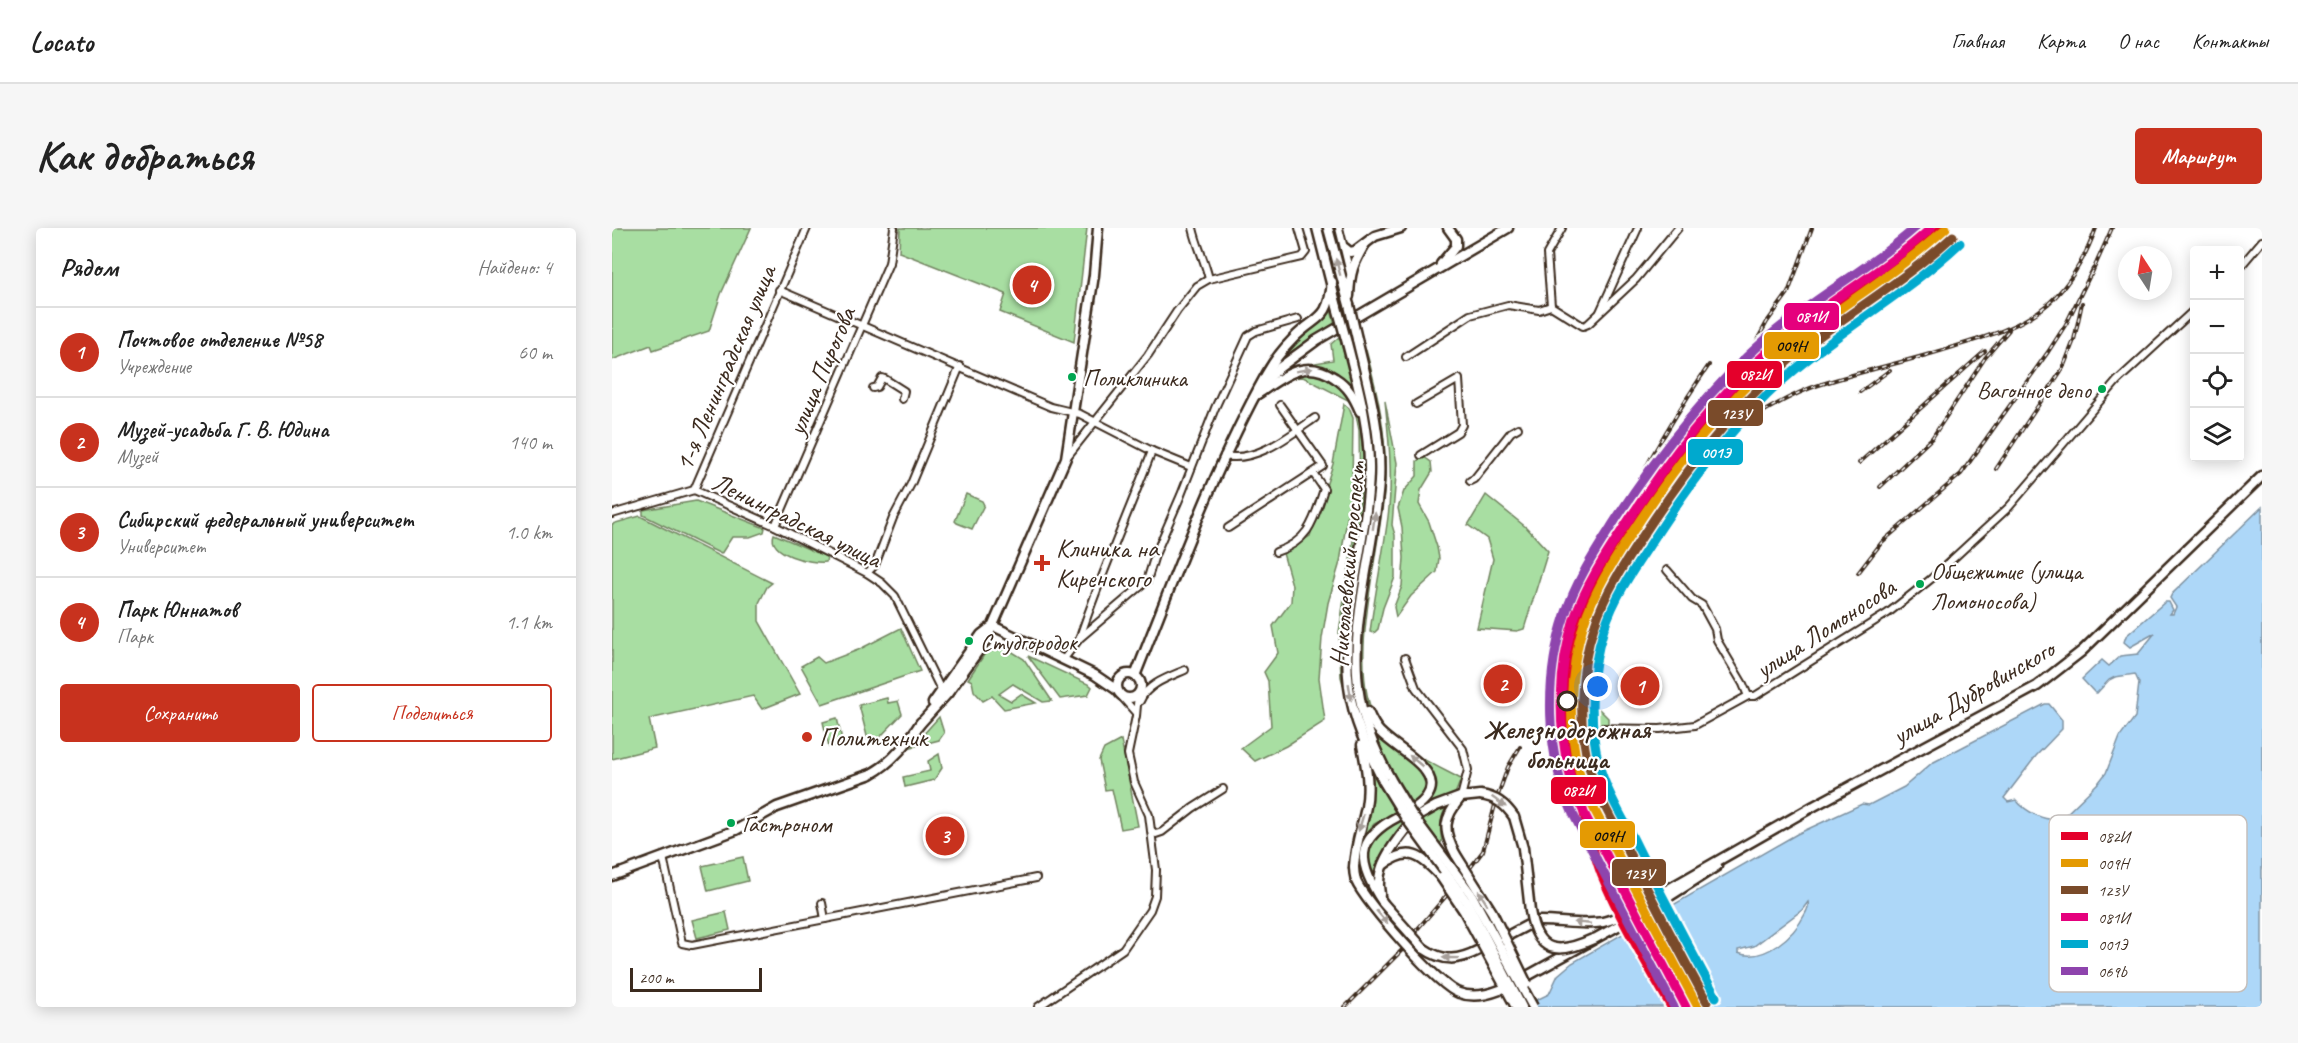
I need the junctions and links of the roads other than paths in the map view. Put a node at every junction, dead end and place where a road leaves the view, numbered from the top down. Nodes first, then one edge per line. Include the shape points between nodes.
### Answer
1 (807, 228) edge
2 (894, 228) edge
3 (1098, 228) edge
4 (1193, 228) edge
5 (1299, 228) edge
6 (1317, 228) edge
7 (1328, 228) edge
8 (1339, 228) edge
9 (1401, 228) edge
10 (1448, 228) edge
11 (1508, 228) edge
12 (1562, 228) edge
13 (1638, 228) edge
14 (1678, 228) edge
15 (2262, 241) edge
16 (1365, 244) junction
17 (1345, 248) junction
18 (2244, 262) edge
19 (1350, 273) junction
20 (1432, 273) junction
21 (1209, 279) junction
22 (1332, 282) junction
23 (779, 290) junction
24 (1349, 305) junction
25 (1551, 306) junction
26 (2190, 314) edge
27 (1598, 315) junction
28 (1298, 319) dead end
29 (862, 324) junction
30 (1406, 357) dead end
31 (960, 366) junction
32 (873, 388) dead end
33 (1254, 397) junction
34 (902, 399) dead end
35 (1416, 404) dead end
36 (1280, 405) dead end
37 (1074, 412) junction
38 (1315, 418) dead end
39 (1095, 422) junction
40 (1365, 426) junction
41 (1518, 428) dead end
42 (1297, 430) junction
43 (1152, 451) junction
44 (1421, 455) dead end
45 (1224, 456) junction
46 (1066, 458) junction
47 (1191, 467) junction
48 (1313, 473) junction
49 (2262, 476) edge
50 (1470, 481) dead end
51 (694, 490) junction
52 (612, 514) edge
53 (775, 526) junction
54 (1228, 528) dead end
55 (1276, 552) dead end
56 (1667, 570) dead end
57 (867, 573) junction
58 (993, 626) junction
59 (1080, 638) junction
60 (1405, 658) dead end
61 (1064, 660) junction
62 (1185, 670) dead end
63 (1095, 675) junction
64 (1135, 676) junction
65 (1119, 678) junction
66 (1358, 683) junction
67 (941, 690) junction
68 (1119, 693) junction
69 (1138, 694) junction
70 (1748, 696) junction
71 (1136, 713) junction
72 (1358, 724) junction
73 (919, 725) junction
74 (1581, 728) dead end
75 (1387, 780) junction
76 (1223, 789) dead end
77 (1461, 797) junction
78 (1399, 816) dead end
79 (1407, 827) dead end
80 (1151, 830) junction
81 (1729, 856) junction
82 (663, 857) junction
83 (1382, 868) junction
84 (612, 876) edge
85 (1036, 878) dead end
86 (822, 903) dead end
87 (1383, 903) junction
88 (825, 919) junction
89 (1509, 935) dead end
90 (1593, 939) junction
91 (1479, 950) dead end
92 (1529, 975) dead end
93 (1500, 990) dead end
94 (1038, 1007) edge
95 (1515, 1007) edge
96 (1522, 1007) edge
97 (1535, 1007) edge

1 - 23 street, 1-я Ленинградская улица
2 - 29 street, улица Пирогова via 890,263
3 - 37 main road
4 - 21 street
5 - 21 street via 1306,252 1302,256
6 - 22 main road, Николаевский проспект
24 -> 7 main road, Николаевский проспект
8 - 17 street
9 - 16 main road via 1375,236
10 - 20 main road via 1456,246
11 - 20 main road
12 - 25 street via 1546,254
13 - 27 street
14 - 27 street via 1636,279
15 - 18 street
16 - 17 main road via 1350,252
16 - 19 main road
17 - 19 street
19 - 24 main road
20 - 33 main road via 1293,357
21 - 39 street via 1197,286 1177,311 1148,356
22 - 33 main road via 1325,312 1273,362
22 - 40 main road, Николаевский проспект, bridge
23 - 29 street
23 - 51 street, 1-я Ленинградская улица
66 -> 24 main road, Николаевский проспект, bridge via 1358,634 1379,468 1375,418
25 - 27 street via 1583,326
25 - 30 street via 1539,310 1508,305 1470,315
26 - 70 street, улица Ломоносова via 2115,383 2005,511 1931,579 1854,635 1755,696
28 - 47 street via 1248,336
29 - 31 street
29 - 53 street, улица Пирогова
31 - 37 street via 1051,407
31 - 57 street via 911,484 875,564
32 - 34 street via 885,379 904,391
33 -> 40 main road via 1291,373 1303,368 1320,369 1353,395
33 - 45 main road
35 - 44 street via 1459,380 1462,425 1458,432
36 - 42 street
37 - 39 street
37 - 46 main road
38 - 42 street
39 - 43 street
39 - 46 street
40 -> 72 main road, Николаевский проспект via 1369,462 1366,513 1346,653
41 - 50 street
42 - 45 street via 1255,453
42 - 48 street via 1323,466
43 - 47 street
43 - 59 street via 1112,546
45 - 64 main road
46 - 58 main road
47 - 59 street via 1147,582
48 - 54 street
48 - 55 street via 1324,489 1313,522 1306,535
49 - 81 main road, улица Дубровинского via 2060,670 2009,703
51 - 52 street, Ленинградская улица
51 - 53 street, Ленинградская улица
53 - 57 street, Ленинградская улица
56 - 70 street via 1702,605
57 - 67 street, Ленинградская улица via 895,596
58 - 61 main road
58 - 67 main road via 981,635
58 - 73 main road via 948,693
59 - 61 street
60 - 77 street via 1416,687 1463,749 1467,770
61 - 63 main road
62 - 71 street via 1146,691
63 - 65 main road
63 - 68 main road
64 - 65 main road via 1125,674
64 - 69 main road via 1141,685
65 - 68 main road
66 - 75 main road, Николаевский проспект via 1361,705
77 -> 66 main road via 1417,812 1430,791 1428,772 1374,724
67 - 73 main road
68 - 69 main road via 1129,699
68 - 71 street
69 - 71 street
70 - 74 street, улица Ломоносова via 1695,726
71 - 80 street via 1128,754
72 - 75 main road, Николаевский проспект
72 -> 93 main road, bridge via 1368,778 1366,807 1355,849 1356,881 1368,901 1440,982 1458,993 1474,996
73 - 82 main road via 896,755 871,774 777,807 736,830
75 - 96 main road, Николаевский проспект, bridge via 1405,817 1467,902
75 - 97 main road, Николаевский проспект, bridge via 1471,894
76 - 80 street via 1162,832 1156,834
77 -> 90 main road, bridge via 1480,795 1498,801 1514,817 1523,848 1530,911 1542,942 1564,950
97 -> 77 main road, bridge via 1492,912 1449,843 1446,822
78 - 87 main road via 1369,837 1364,854 1367,874
79 - 83 main road
80 - 94 street via 1156,870 1150,910 1123,949
81 -> 89 main road via 1610,920 1593,924 1555,920 1532,923
81 - 90 main road via 1703,876
82 - 84 main road
82 - 88 street via 682,943 692,945
83 - 87 main road via 1378,883
83 - 95 main road, bridge via 1401,854 1420,857 1441,877 1464,911
85 - 88 street
86 - 88 street
91 -> 87 main road, bridge via 1452,960 1433,955
90 - 92 main road, bridge

